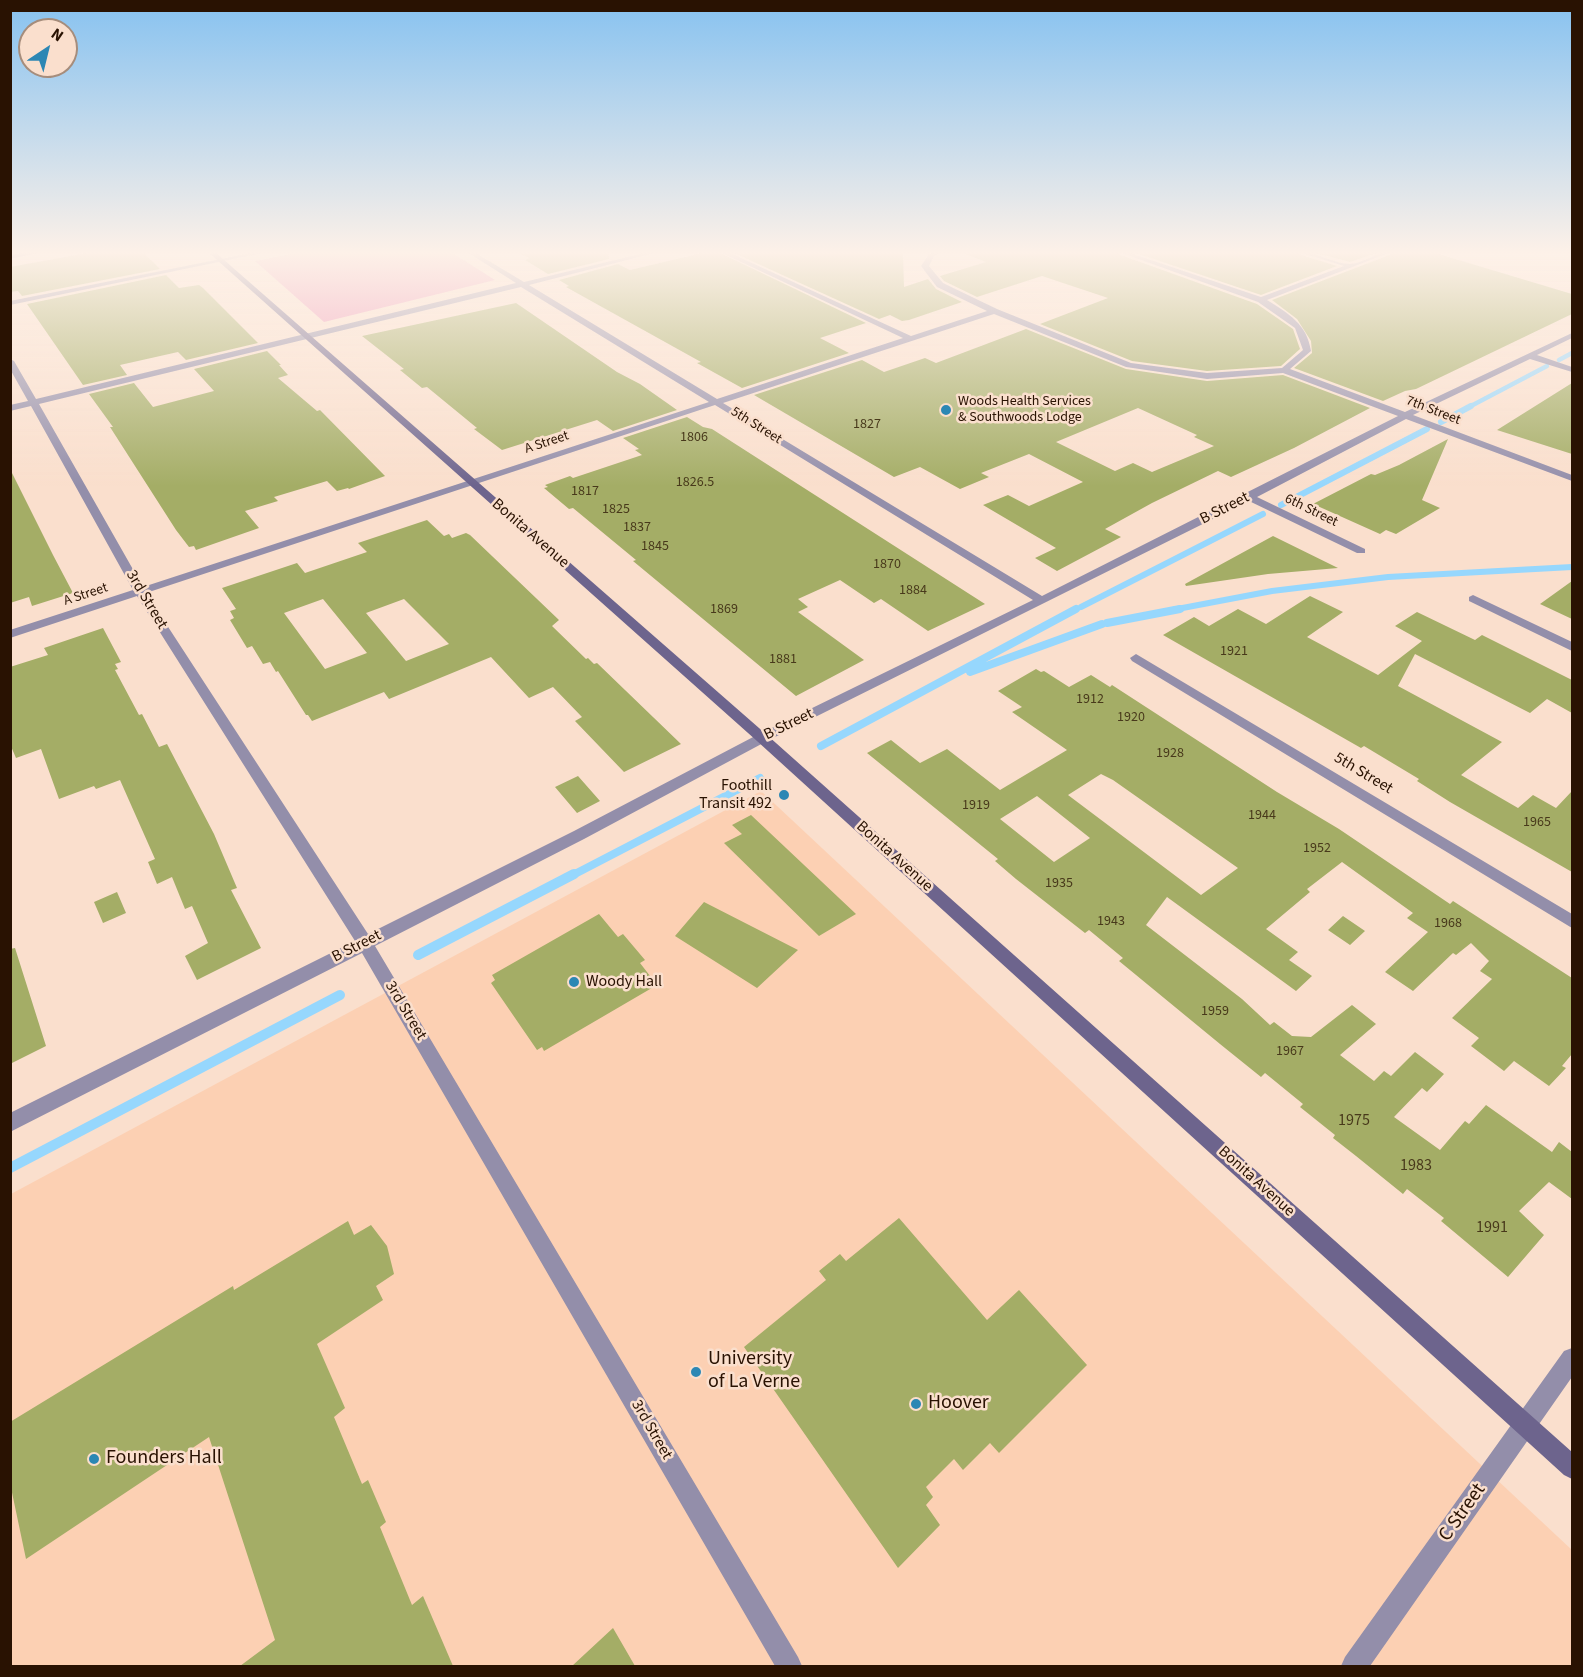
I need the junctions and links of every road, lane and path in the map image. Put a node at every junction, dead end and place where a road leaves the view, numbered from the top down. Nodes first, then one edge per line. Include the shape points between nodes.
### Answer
1 (300, 330) edge
2 (330, 330) edge
3 (599, 330) edge
4 (892, 330) edge
5 (937, 330) edge
6 (1042, 330) edge
7 (1302, 330) edge
8 (1572, 335) edge
9 (306, 336) junction
10 (911, 339) junction
11 (1530, 356) junction
12 (10, 362) edge
13 (1284, 370) junction
14 (1572, 370) edge
15 (34, 402) junction
16 (718, 402) junction
17 (10, 408) edge
18 (1407, 415) junction
19 (1572, 478) edge
20 (471, 482) junction
21 (1249, 497) junction
22 (1360, 551) dead end
23 (140, 592) junction
24 (1473, 599) dead end
25 (1042, 601) junction
26 (10, 634) edge
27 (1572, 646) edge
28 (1136, 658) dead end
29 (762, 738) junction
30 (1572, 922) edge
31 (364, 943) junction
32 (10, 1124) edge
33 (1572, 1359) edge
34 (1525, 1424) junction
35 (1572, 1467) edge
36 (789, 1666) edge
37 (1354, 1666) edge

1 - 9 main road, Bonita Avenue
2 - 9 street
3 - 16 street, 5th Street
4 - 10 street
5 - 10 street, A Street
6 - 13 street via 1129,365 1207,376
7 - 13 street via 1307,351
8 - 11 street, B Street
9 - 15 street
9 - 20 main road, Bonita Avenue
10 - 16 street, A Street
11 - 14 street
11 - 18 street, B Street
12 - 15 street, 3rd Street
13 - 18 street, 7th Street
15 - 17 street
15 - 23 street, 3rd Street
16 - 20 street, A Street
16 - 25 street, 5th Street
18 - 19 street, 7th Street
18 - 21 street, B Street
20 - 23 street, A Street
20 - 29 main road, Bonita Avenue
21 - 22 street, 6th Street
21 - 25 street, B Street
23 - 26 street, A Street
23 - 31 street, 3rd Street
24 - 27 street
25 - 29 street, B Street
28 - 30 street, 5th Street
29 - 31 street, B Street
29 - 34 main road, Bonita Avenue
31 - 32 street, B Street
31 - 36 street, 3rd Street
33 - 34 street, C Street
34 - 35 main road, Bonita Avenue
34 - 37 street, C Street

